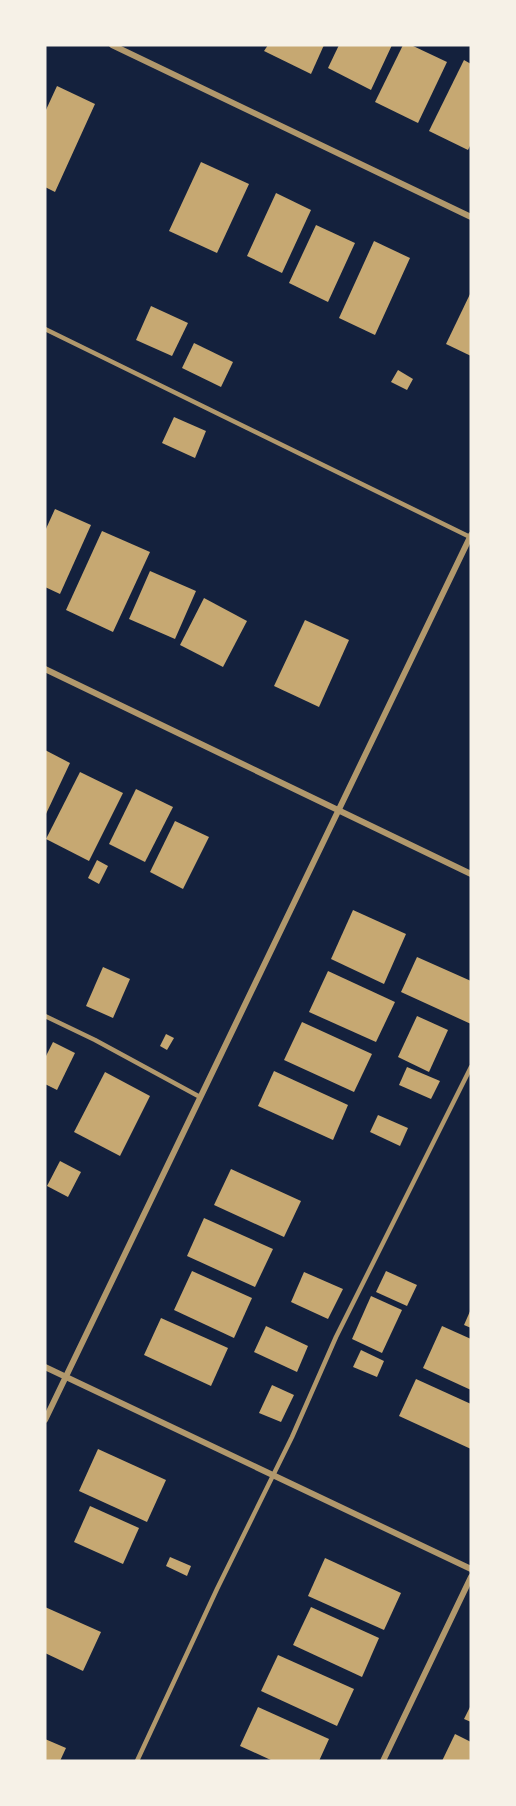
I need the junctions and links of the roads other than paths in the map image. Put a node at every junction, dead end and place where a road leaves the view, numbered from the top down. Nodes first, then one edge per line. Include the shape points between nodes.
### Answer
1 (112, 45) edge
2 (471, 217) edge
3 (45, 330) edge
4 (470, 536) edge
5 (45, 669) edge
6 (339, 810) junction
7 (471, 874) edge
8 (45, 1016) edge
9 (471, 1066) edge
10 (200, 1097) junction
11 (45, 1367) edge
12 (66, 1377) junction
13 (45, 1420) edge
14 (273, 1475) junction
15 (471, 1569) edge
16 (471, 1577) edge
17 (137, 1761) edge
18 (383, 1761) edge

1 - 2 street
3 - 4 lane
4 - 6 street
5 - 6 street
6 - 7 street
6 - 10 street
8 - 10 lane
9 - 14 lane via 336,1337
10 - 12 street
11 - 12 street
12 - 13 street
12 - 14 street
14 - 15 street
14 - 17 lane
16 - 18 street

